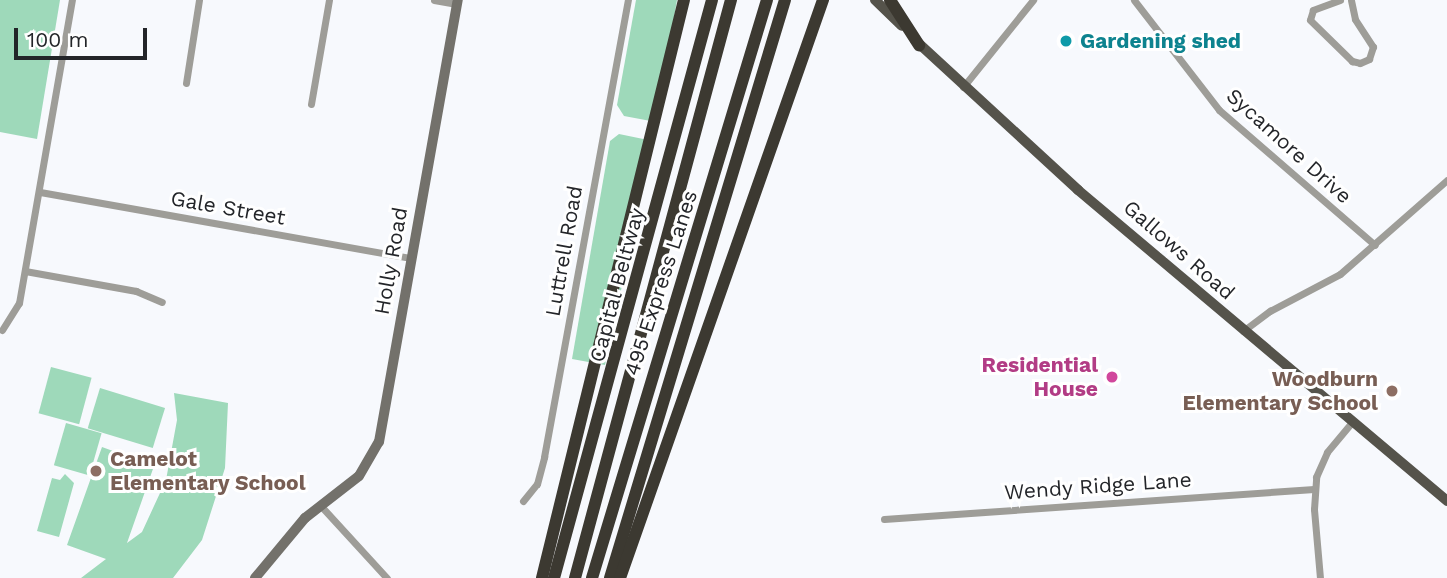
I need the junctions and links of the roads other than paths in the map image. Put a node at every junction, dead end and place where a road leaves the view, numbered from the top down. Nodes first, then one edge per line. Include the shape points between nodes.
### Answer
1 (72, 0) edge
2 (200, 0) edge
3 (329, 0) edge
4 (434, 0) edge
5 (628, 0) edge
6 (684, 0) edge
7 (712, 0) edge
8 (731, 0) edge
9 (767, 0) edge
10 (787, 0) edge
11 (823, 0) edge
12 (875, 0) edge
13 (883, 0) edge
14 (890, 0) edge
15 (1033, 0) edge
16 (1135, 0) edge
17 (1340, 0) edge
18 (1351, 0) edge
19 (457, 2) edge
20 (895, 18) junction
21 (919, 45) junction
22 (186, 83) dead end
23 (962, 88) junction
24 (311, 104) dead end
25 (1447, 180) edge
26 (40, 192) junction
27 (1375, 244) junction
28 (411, 258) junction
29 (25, 271) junction
30 (162, 302) dead end
31 (2, 330) dead end
32 (1243, 331) junction
33 (1352, 422) junction
34 (1314, 489) junction
35 (523, 502) dead end
36 (1447, 502) edge
37 (320, 505) junction
38 (884, 519) dead end
39 (256, 578) edge
40 (387, 578) edge
41 (542, 578) edge
42 (554, 578) edge
43 (575, 578) edge
44 (592, 578) edge
45 (610, 578) edge
46 (620, 578) edge
47 (1320, 578) edge

1 - 26 street
2 - 22 street
3 - 24 street
4 - 19 street
5 - 35 street, Luttrell Road via 544,457 537,484
6 - 41 highway
7 - 42 highway, Capital Beltway
8 - 43 highway, 495 Express Lanes
9 - 44 highway, 495 Express Lanes
10 - 45 highway via 659,405
11 - 46 highway
12 - 20 main road, Gallows Road
13 - 20 main road, Gallows Road
14 - 21 highway
15 - 23 street
16 - 27 street, Sycamore Drive via 1219,110
17 - 18 street via 1313,10 1310,20 1352,61 1360,63 1369,59 1373,47 1355,19
19 - 28 street, Holly Road
20 - 21 main road, Gallows Road
21 - 23 main road, Gallows Road
23 - 32 main road, Gallows Road
25 - 27 street via 1409,209
26 - 28 street, Gale Street
26 - 29 street
27 - 32 street via 1340,274 1270,310
28 - 37 street, Holly Road via 379,442 359,476
29 - 30 street via 136,291
29 - 31 street via 19,303
32 - 33 main road, Gallows Road
33 - 34 street via 1327,452
33 - 36 main road, Gallows Road
34 - 38 street, Wendy Ridge Lane
34 - 47 street
37 - 39 street, Holly Road via 291,532
37 - 40 street

